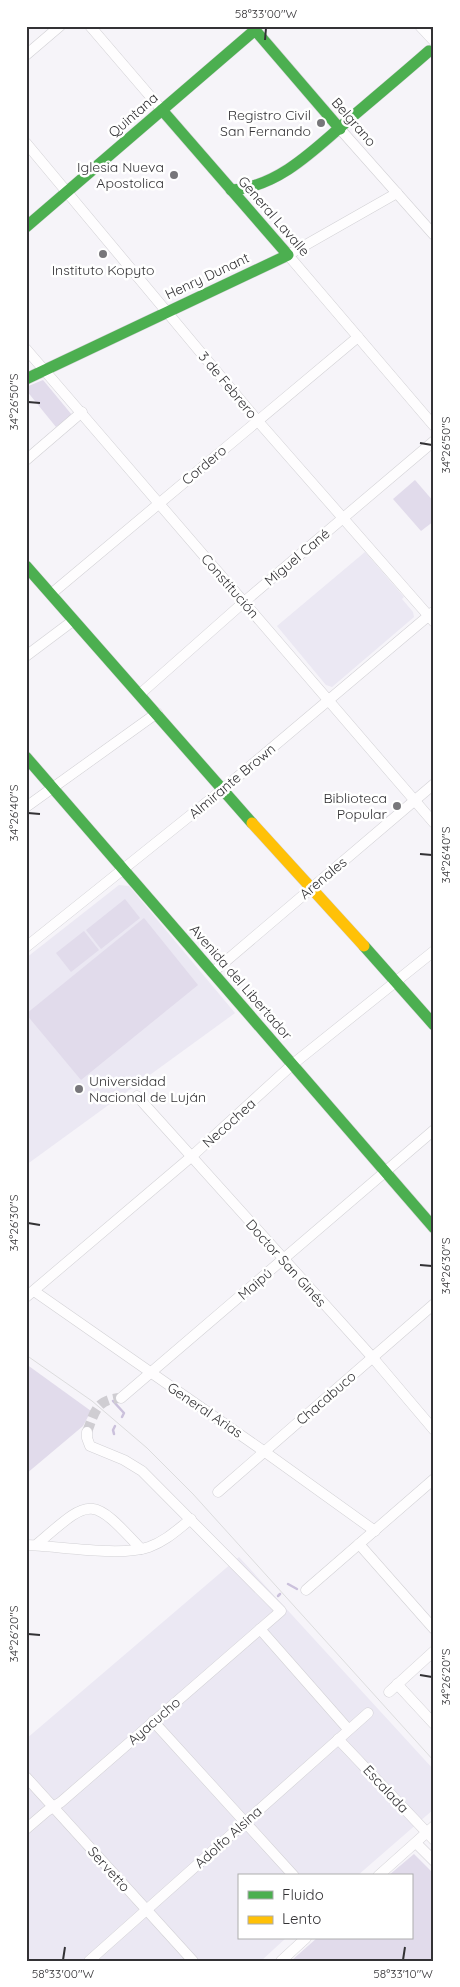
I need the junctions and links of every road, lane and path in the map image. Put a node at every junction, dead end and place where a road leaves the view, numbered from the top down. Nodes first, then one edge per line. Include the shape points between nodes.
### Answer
1 (60, 26) edge
2 (90, 26) edge
3 (420, 26) edge
4 (256, 27) edge
5 (431, 46) edge
6 (26, 55) edge
7 (162, 110) junction
8 (340, 129) junction
9 (26, 144) edge
10 (250, 189) junction
11 (231, 190) junction
12 (67, 192) junction
13 (397, 193) junction
14 (246, 207) junction
15 (26, 227) edge
16 (434, 235) edge
17 (288, 255) junction
18 (166, 312) junction
19 (358, 337) junction
20 (26, 349) edge
21 (44, 370) junction
22 (26, 379) edge
23 (82, 412) junction
24 (257, 420) junction
25 (434, 426) edge
26 (434, 441) edge
27 (26, 460) edge
28 (158, 504) junction
29 (343, 518) junction
30 (26, 566) edge
31 (51, 594) junction
32 (244, 602) junction
33 (432, 616) edge
34 (74, 620) junction
35 (26, 656) edge
36 (140, 694) junction
37 (328, 700) junction
38 (156, 713) junction
39 (26, 757) edge
40 (434, 784) edge
41 (54, 788) junction
42 (222, 790) junction
43 (414, 800) junction
44 (26, 808) edge
45 (434, 823) edge
46 (124, 870) junction
47 (310, 888) junction
48 (26, 947) edge
49 (434, 951) edge
50 (213, 972) junction
51 (396, 981) junction
52 (434, 1025) edge
53 (293, 1064) junction
54 (137, 1096) dead end
55 (434, 1130) edge
56 (191, 1157) junction
57 (386, 1172) junction
58 (434, 1228) edge
59 (283, 1260) junction
60 (30, 1294) edge
61 (434, 1304) edge
62 (373, 1358) junction
63 (151, 1373) junction
64 (121, 1398) tunnel mouth
65 (434, 1430) edge
66 (87, 1432) dead end
67 (265, 1452) junction
68 (434, 1479) edge
69 (218, 1492) dead end
70 (191, 1519) junction
71 (375, 1531) junction
72 (359, 1544) junction
73 (31, 1545) edge
74 (141, 1549) junction
75 (306, 1590) dead end
76 (260, 1629) junction
77 (434, 1629) edge
78 (434, 1651) edge
79 (397, 1684) junction
80 (389, 1692) dead end
81 (368, 1713) dead end
82 (153, 1721) junction
83 (434, 1724) edge
84 (348, 1729) junction
85 (338, 1738) junction
86 (26, 1777) edge
87 (53, 1808) junction
88 (245, 1821) junction
89 (26, 1829) edge
90 (430, 1829) edge
91 (434, 1840) edge
92 (416, 1843) junction
93 (434, 1862) edge
94 (292, 1874) edge
95 (380, 1874) edge
96 (147, 1910) junction
97 (304, 1940) edge
98 (89, 1961) edge
99 (193, 1961) edge
100 (281, 1961) edge

1 - 6 street
2 - 7 street, General Lavalle
3 - 5 street
4 - 7 main road, Quintana
4 - 8 main road, Belgrano
5 - 8 main road
7 - 11 main road, General Lavalle
7 - 12 main road, Quintana
8 - 10 main road via 289,168
8 - 13 street, Belgrano
9 - 12 street, 3 de Febrero
10 - 11 main road
10 - 14 main road
11 - 14 main road, General Lavalle
12 - 15 main road, Quintana
12 - 18 street, 3 de Febrero
13 - 16 street, Belgrano
13 - 17 street, Henry Dunant
14 - 17 main road, General Lavalle
17 - 18 main road, Henry Dunant
17 - 19 street, General Lavalle
18 - 21 main road, Henry Dunant
18 - 24 street, 3 de Febrero
19 - 24 street, Cordero
19 - 25 street, General Lavalle
20 - 21 street, Constitución
21 - 22 main road, Henry Dunant
21 - 23 street, Constitución
23 - 27 street
23 - 28 street, Constitución
24 - 28 street, Cordero
24 - 29 street, 3 de Febrero
26 - 29 street, Miguel Cané
28 - 31 street, Cordero
28 - 32 street, Constitución
29 - 32 street, Miguel Cané
29 - 33 street, 3 de Febrero
30 - 31 main road
31 - 34 main road
32 - 36 street, Miguel Cané
32 - 37 street, Constitución
33 - 37 street, Almirante Brown
34 - 35 street
34 - 36 main road
36 - 38 main road
37 - 42 street, Almirante Brown
37 - 43 street, Constitución
38 - 41 street
38 - 42 main road
39 - 41 main road, Avenida del Libertador
40 - 43 street, Arenales
41 - 44 street
41 - 46 main road, Avenida del Libertador
42 - 46 street, Almirante Brown
42 - 47 main road
43 - 45 street, Constitución
43 - 47 street, Arenales
46 - 48 street, Almirante Brown
46 - 50 main road, Avenida del Libertador
47 - 50 street, Arenales
47 - 51 main road
49 - 51 street, Necochea
50 - 53 main road, Avenida del Libertador
51 - 52 main road
51 - 53 street, Necochea
53 - 56 street, Necochea
53 - 57 main road, Avenida del Libertador
54 - 56 street, Doctor San Ginés
55 - 57 street, Maipú
56 - 59 street, Doctor San Ginés
56 - 60 street, Necochea
57 - 58 main road, Avenida del Libertador
57 - 59 street, Maipú
59 - 62 street, Doctor San Ginés
59 - 63 street, Maipú
60 - 63 street, General Arias
61 - 62 street, Chacabuco
62 - 65 street, Doctor San Ginés
62 - 67 street, Chacabuco
63 - 64 street, Maipú
63 - 67 street, General Arias
66 - 70 street via 90,1446 142,1471
67 - 69 street, Chacabuco
67 - 71 street, General Arias
68 - 71 street
70 - 74 street via 159,1542
70 - 76 street, Ayacucho via 281,1611
71 - 72 street
72 - 75 street
72 - 77 street
73 - 74 street
73 - 74 street via 76,1512 96,1509 108,1515
76 - 82 street, Ayacucho
76 - 84 street
78 - 79 street
79 - 80 street
79 - 83 street
81 - 84 street, Adolfo Alsina
82 - 87 street, Ayacucho
82 - 88 street
84 - 85 street, Adolfo Alsina
85 - 88 street, Adolfo Alsina
85 - 90 street, Escalada
86 - 87 street, Servetto
87 - 89 street, Ayacucho
87 - 96 street, Servetto
88 - 94 street
88 - 96 street, Adolfo Alsina
90 - 91 street, Escalada
90 - 92 street
92 - 93 street
92 - 95 street
96 - 98 street, Adolfo Alsina
96 - 99 street, Servetto
97 - 100 street

